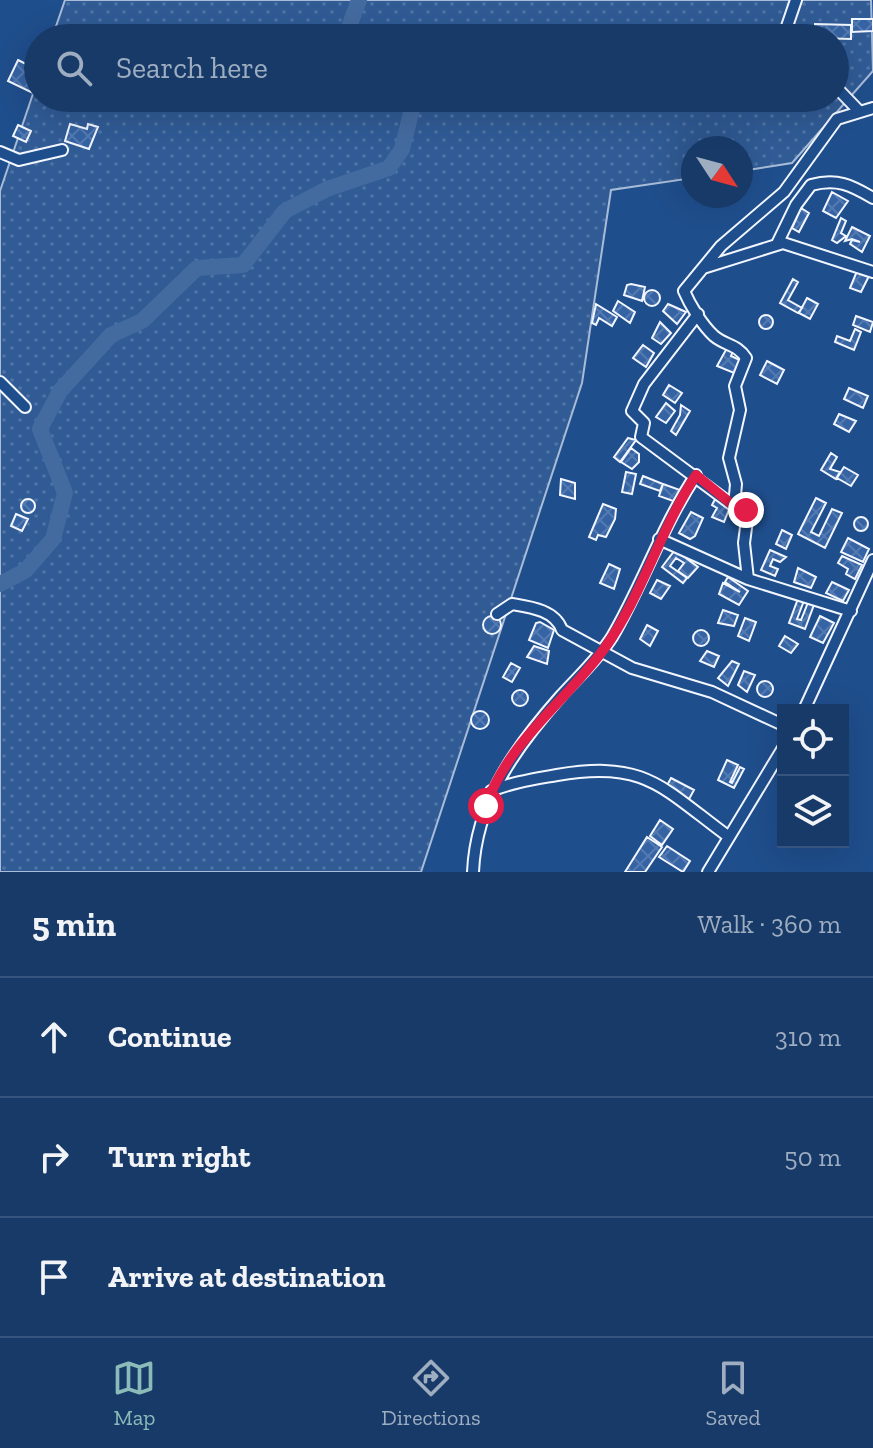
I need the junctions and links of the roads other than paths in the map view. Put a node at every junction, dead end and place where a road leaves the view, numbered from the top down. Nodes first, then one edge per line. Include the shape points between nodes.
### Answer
1 (796, 0) edge
2 (788, 24) edge
3 (849, 101) edge
4 (873, 108) edge
5 (859, 111) junction
6 (62, 150) dead end
7 (0, 152) edge
8 (873, 198) edge
9 (777, 244) junction
10 (703, 268) junction
11 (873, 272) edge
12 (698, 314) junction
13 (0, 382) edge
14 (25, 407) dead end
15 (696, 475) junction
16 (734, 506) junction
17 (659, 539) junction
18 (873, 560) edge
19 (748, 579) junction
20 (851, 611) junction
21 (497, 614) dead end
22 (603, 651) junction
23 (807, 704) edge
24 (777, 722) edge
25 (777, 758) edge
26 (491, 791) junction
27 (729, 837) junction
28 (473, 872) edge
29 (708, 872) edge

1 - 2 street
3 - 5 street
4 - 5 street
5 - 10 street via 837,119 784,192
6 - 7 street via 19,160
8 - 9 street via 851,184 811,185
9 - 10 street
9 - 11 street
10 - 12 street via 683,292
12 - 15 street via 644,384 632,411 643,421 641,437
12 - 16 street via 714,336 739,347 746,358 735,386 740,410 729,458 736,484
13 - 14 street
15 - 16 street
15 - 17 street
16 - 19 street via 749,516 744,543
17 - 19 street
17 - 22 street
18 - 20 street
19 - 20 street
20 - 23 street
21 - 22 street via 512,604 547,611 562,630
22 - 24 street via 632,668 712,692
22 - 26 street via 559,698
25 - 27 street
26 - 27 street via 517,781 591,769 624,770 648,779
26 - 28 street via 477,834
27 - 29 street

